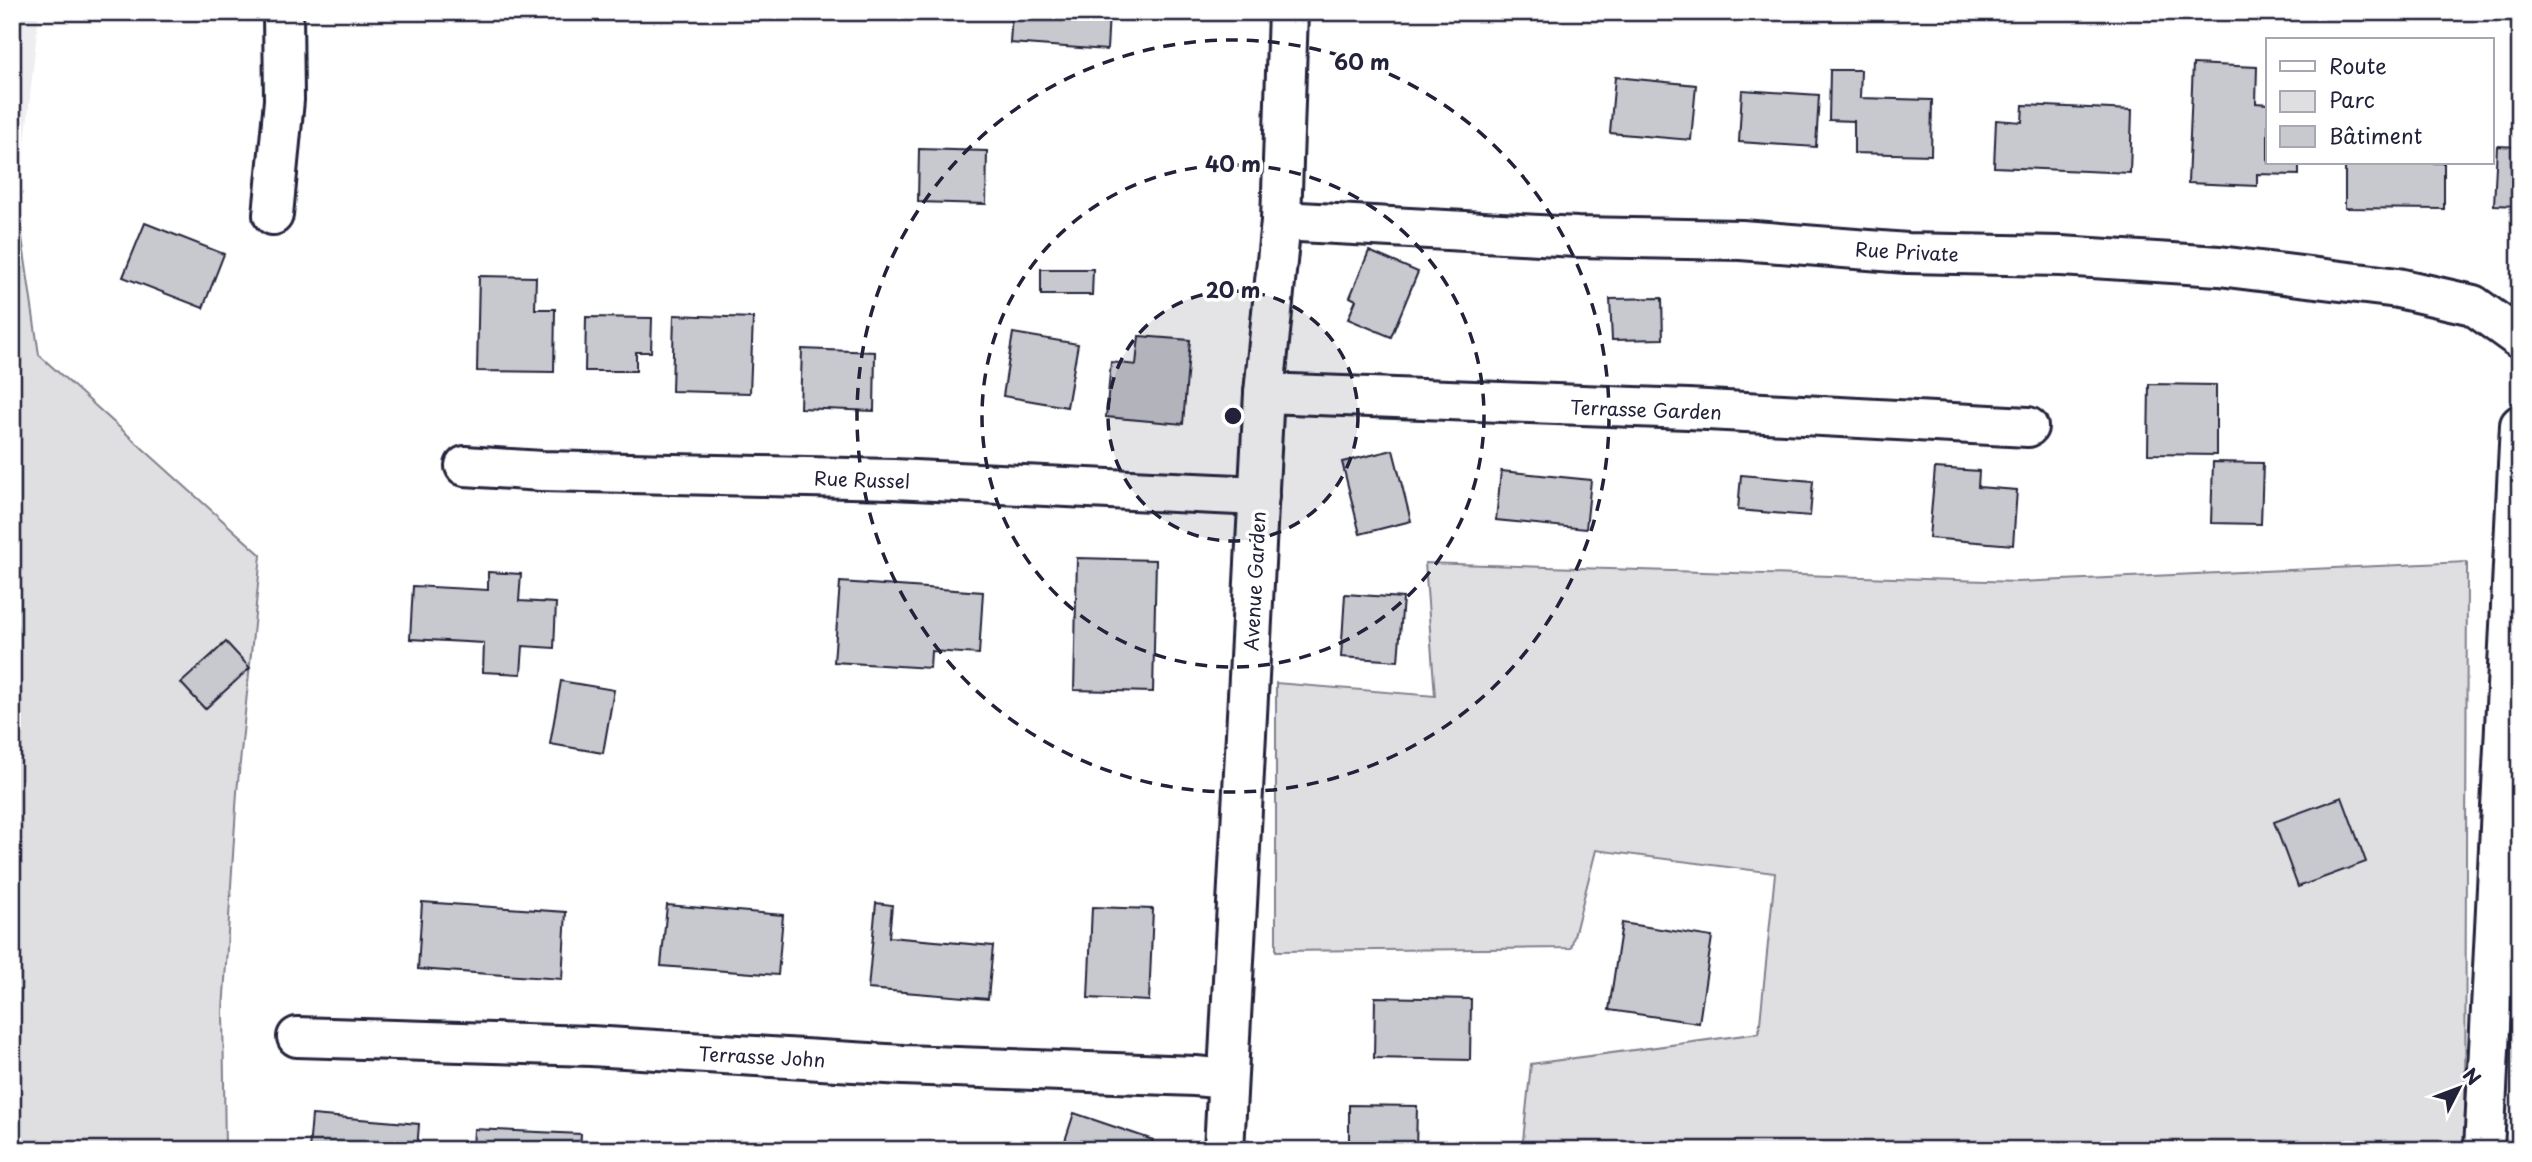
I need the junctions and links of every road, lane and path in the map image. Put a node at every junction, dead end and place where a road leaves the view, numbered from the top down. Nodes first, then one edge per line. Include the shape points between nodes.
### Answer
1 (283, 12) edge
2 (1288, 12) edge
3 (273, 215) dead end
4 (1281, 221) junction
5 (2520, 339) edge
6 (1264, 393) junction
7 (2520, 425) edge
8 (2028, 427) dead end
9 (464, 466) dead end
10 (1259, 496) junction
11 (297, 1037) dead end
12 (1227, 1079) junction
13 (1224, 1150) edge
14 (2484, 1150) edge

1 - 3 street via 284,100
2 - 4 street, Avenue Garden
4 - 5 street, Rue Private via 2219,266 2398,288 2473,305
4 - 6 street, Avenue Garden
6 - 8 street, Terrasse Garden
6 - 10 street, Avenue Garden
7 - 14 street
9 - 10 street, Rue Russel
10 - 12 street, Avenue Garden
11 - 12 street, Terrasse John via 591,1046
12 - 13 street, Avenue Garden

